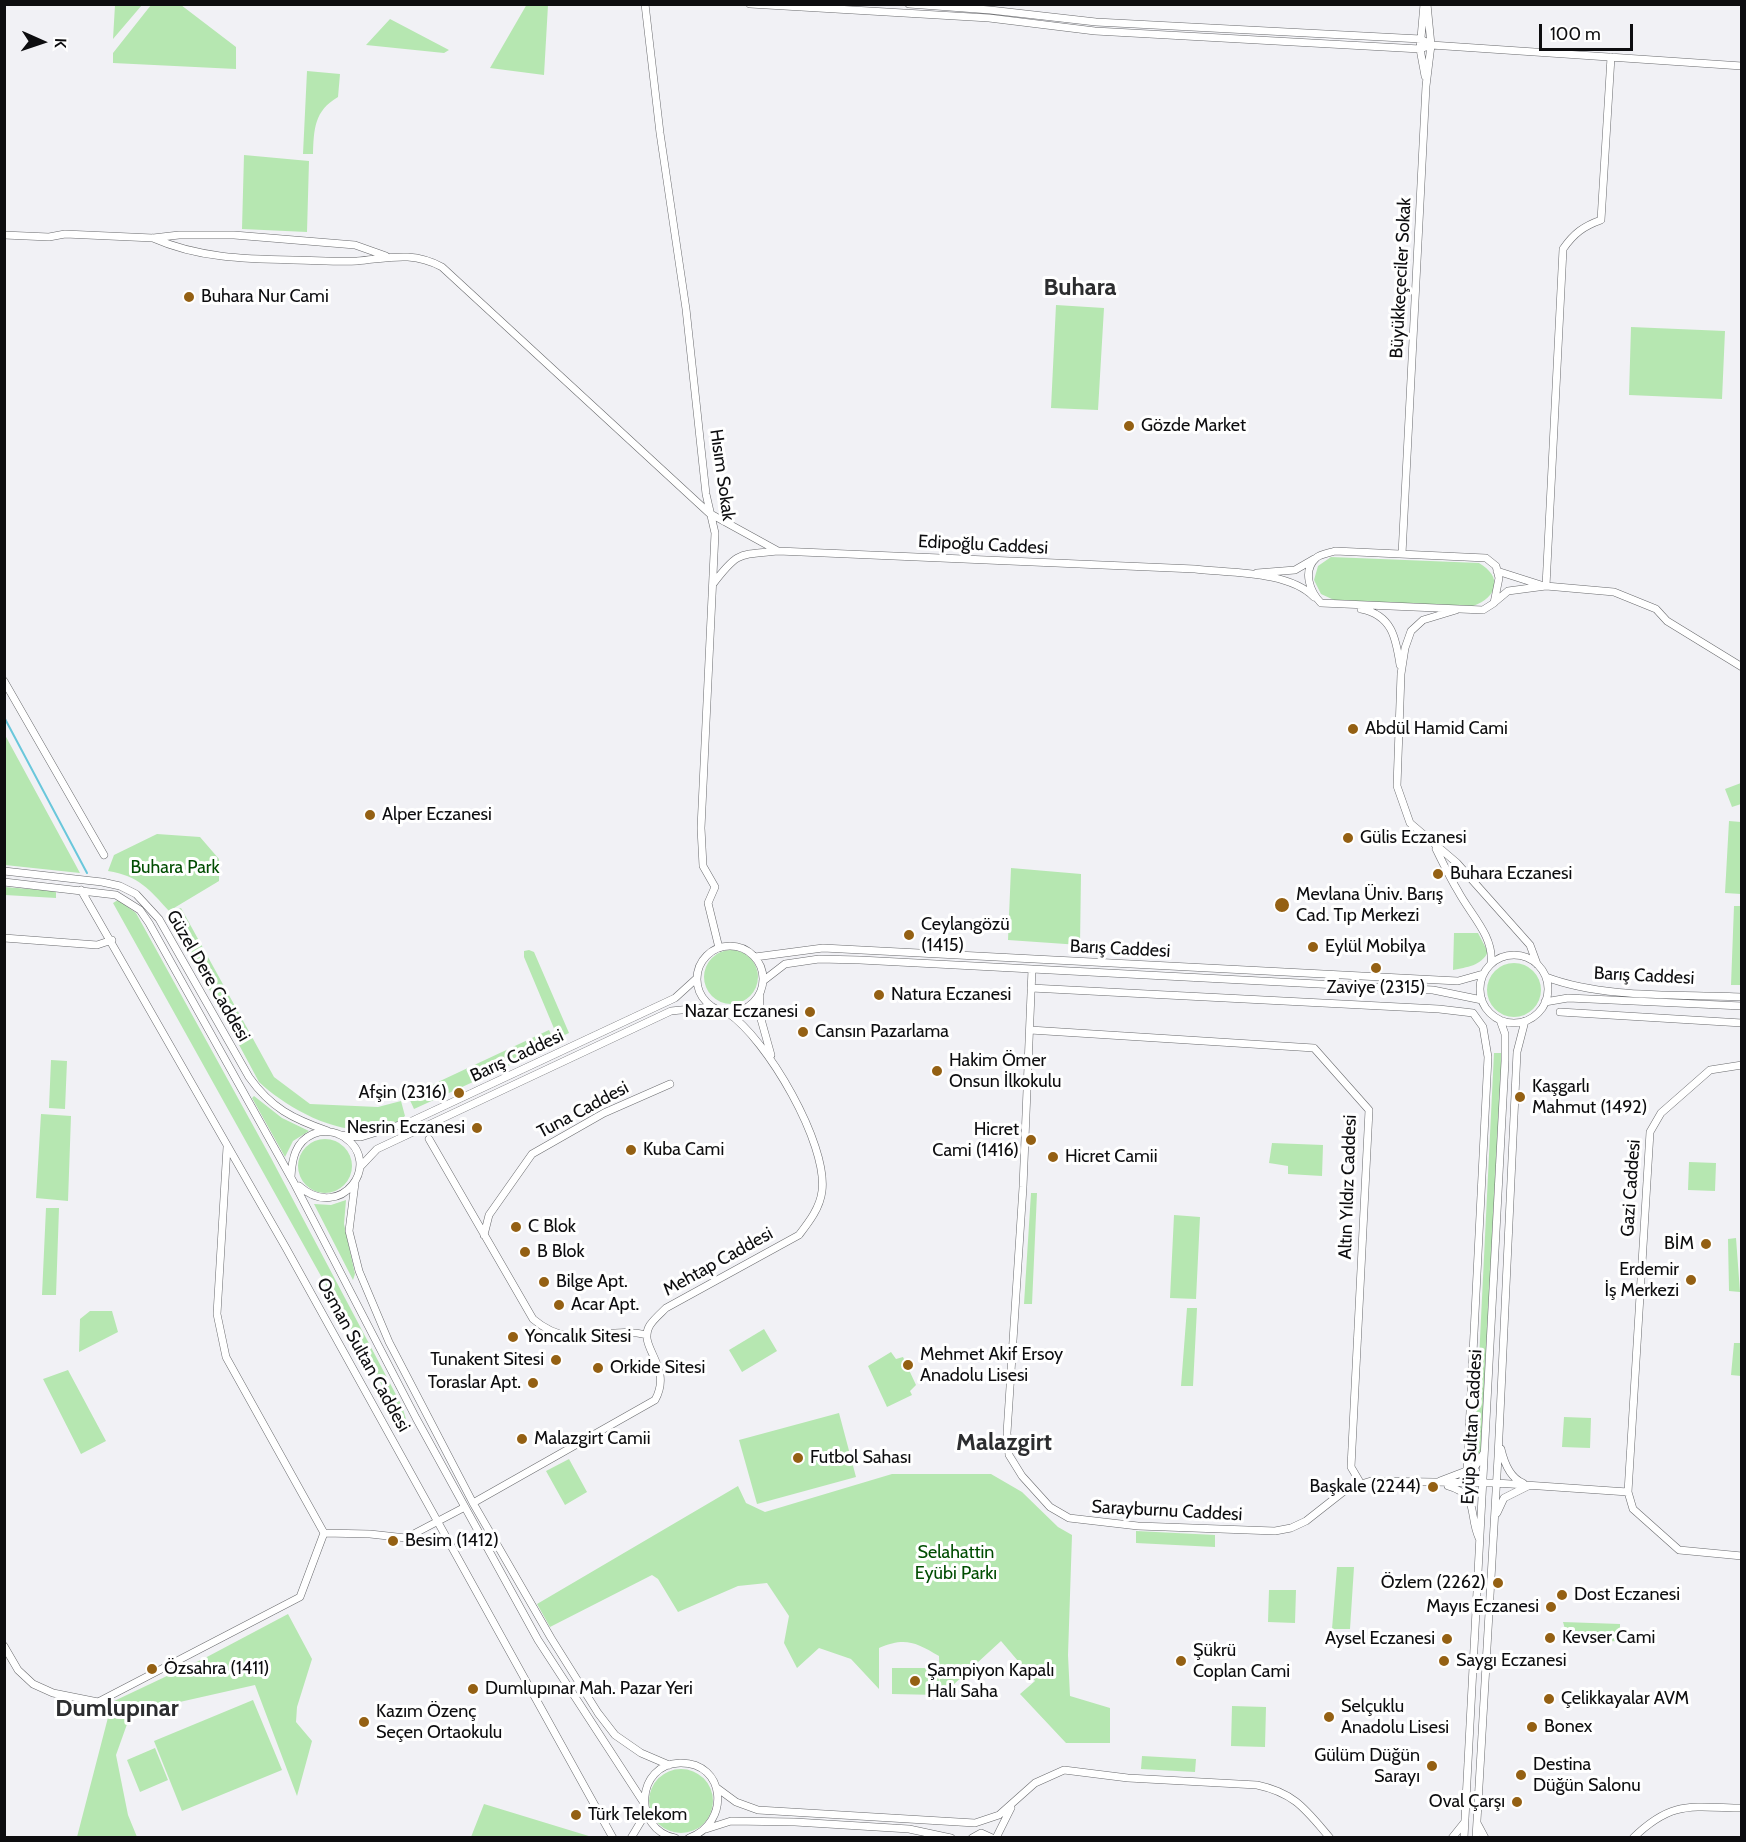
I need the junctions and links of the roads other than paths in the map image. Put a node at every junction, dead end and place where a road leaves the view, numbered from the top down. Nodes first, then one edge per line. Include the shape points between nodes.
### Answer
1 (645, 4) edge
2 (750, 4) edge
3 (909, 4) edge
4 (1426, 4) edge
5 (1421, 39) junction
6 (1431, 45) junction
7 (1420, 49) junction
8 (1611, 57) junction
9 (1742, 66) edge
10 (1426, 86) junction
11 (4, 235) edge
12 (153, 238) junction
13 (387, 256) junction
14 (709, 513) junction
15 (778, 551) junction
16 (1402, 554) junction
17 (1317, 558) junction
18 (1497, 571) junction
19 (1245, 574) junction
20 (713, 584) junction
21 (1546, 586) junction
22 (1314, 597) junction
23 (1494, 603) junction
24 (1343, 605) junction
25 (1461, 609) junction
26 (1742, 667) edge
27 (1401, 674) junction
28 (4, 681) edge
29 (1435, 847) junction
30 (104, 855) dead end
31 (4, 871) edge
32 (4, 882) edge
33 (81, 890) junction
34 (4, 938) edge
35 (112, 940) junction
36 (719, 948) junction
37 (755, 957) junction
38 (1491, 963) junction
39 (1537, 964) junction
40 (1032, 969) junction
41 (1483, 974) junction
42 (1546, 977) junction
43 (697, 978) junction
44 (764, 981) junction
45 (1031, 988) junction
46 (760, 994) junction
47 (1742, 997) edge
48 (1482, 1000) junction
49 (1545, 1002) junction
50 (1742, 1006) edge
51 (711, 1007) junction
52 (1560, 1012) dead end
53 (729, 1013) junction
54 (1500, 1020) junction
55 (1526, 1021) junction
56 (1742, 1023) edge
57 (1029, 1030) junction
58 (774, 1064) junction
59 (1742, 1065) edge
60 (670, 1084) dead end
61 (328, 1131) junction
62 (340, 1134) junction
63 (429, 1139) dead end
64 (227, 1145) junction
65 (360, 1167) junction
66 (293, 1180) junction
67 (355, 1183) junction
68 (484, 1235) junction
69 (647, 1335) junction
70 (1499, 1437) junction
71 (1485, 1451) junction
72 (1467, 1471) junction
73 (1437, 1482) junction
74 (1484, 1483) junction
75 (1496, 1483) junction
76 (1361, 1484) junction
77 (1528, 1485) junction
78 (1628, 1492) junction
79 (473, 1503) junction
80 (465, 1507) junction
81 (1494, 1518) junction
82 (439, 1521) junction
83 (324, 1533) junction
84 (1480, 1541) junction
85 (1742, 1556) edge
86 (4, 1646) edge
87 (669, 1765) junction
88 (717, 1788) junction
89 (644, 1803) junction
90 (1012, 1806) junction
91 (1742, 1808) edge
92 (646, 1813) junction
93 (975, 1823) junction
94 (1464, 1823) junction
95 (1477, 1823) junction
96 (706, 1829) junction
97 (991, 1836) edge
98 (613, 1838) edge
99 (631, 1838) edge
100 (675, 1838) edge
101 (689, 1838) edge
102 (951, 1838) edge
103 (972, 1838) edge
104 (1330, 1838) edge
105 (1452, 1838) edge
106 (1464, 1838) edge
107 (1476, 1838) edge
108 (1485, 1838) edge
109 (1633, 1838) edge

1 - 14 street, Hısım Sokak
2 - 7 street via 989,18 1095,32
3 - 5 street via 1096,22
4 - 5 street
4 - 6 street, Büyükkeçeciler Sokak
5 - 6 street
5 - 7 street
6 - 7 street
6 - 8 street
6 - 10 street, Büyükkeçeciler Sokak
7 - 10 street
8 - 9 street
8 - 21 street via 1601,220 1578,231 1563,249
10 - 16 street, Büyükkeçeciler Sokak
11 - 12 street
12 - 13 street via 179,234 234,235 316,241 355,245
12 - 13 street via 175,248 231,258 357,261
13 - 14 street, Edipoğlu Caddesi via 424,258 442,267
14 - 15 street, Edipoğlu Caddesi
14 - 20 street, Hısım Sokak via 715,533
15 - 19 street, Edipoğlu Caddesi
15 - 20 street via 739,555
16 - 17 street via 1335,551
16 - 18 street via 1486,558
17 - 19 street via 1295,570
17 - 22 street via 1309,578
18 - 21 street
18 - 23 street
19 - 22 street via 1303,585
20 - 36 street, Hısım Sokak via 701,828 703,866 715,887 708,903
21 - 23 street via 1508,591
21 - 26 street via 1614,592 1636,599
22 - 24 street via 1321,603
23 - 25 street via 1483,609
24 - 25 street
24 - 27 street via 1382,616 1394,630
25 - 27 street via 1423,620 1411,631
27 - 29 street via 1397,786 1410,823
28 - 30 street
29 - 38 street via 1486,936
29 - 39 street via 1457,863 1530,945
31 - 61 street, Güzel Dere Caddesi via 102,882 136,894 159,919 264,1099 296,1120
32 - 33 street, Güzel Dere Caddesi
33 - 35 street, Osman Sultan Caddesi
33 - 66 street, Güzel Dere Caddesi via 116,896 140,910
34 - 35 street via 98,945
35 - 64 street, Osman Sultan Caddesi
36 - 37 street via 738,947
36 - 43 street via 704,959
37 - 41 street, Barış Caddesi via 823,948 1458,981
37 - 44 street
38 - 39 street via 1509,955 1529,958
38 - 41 street
39 - 42 street
40 - 44 street, Barış Caddesi via 819,958 785,964
40 - 45 street, Sarayburnu Caddesi
40 - 48 street, Barış Caddesi via 1434,990
41 - 48 street
42 - 47 street, Barış Caddesi via 1571,986 1609,990
42 - 49 street
43 - 51 street via 700,994
43 - 62 street, Barış Caddesi via 675,998 412,1121 361,1137
44 - 46 street
45 - 57 street, Sarayburnu Caddesi
45 - 72 street via 1473,1013 1483,1027 1488,1057
46 - 53 street via 747,1008
46 - 58 street via 759,1011
48 - 54 street
49 - 50 street, Barış Caddesi via 1568,998
49 - 55 street
51 - 53 street
51 - 65 street, Barış Caddesi via 671,1011 377,1149
52 - 56 street
53 - 58 street via 744,1023
54 - 55 street
54 - 71 street, Eyüp Sultan Caddesi via 1505,1061
55 - 70 street, Eyüp Sultan Caddesi via 1517,1052
57 - 76 street, Altın Yıldız Caddesi via 1314,1048 1369,1110 1351,1467
57 - 76 street, Sarayburnu Caddesi via 1007,1420 1009,1455 1023,1476 1050,1507 1080,1521 1261,1532 1291,1528 1322,1511 1348,1488
58 - 69 street, Mehtap Caddesi via 820,1156 822,1193 814,1216 799,1235 666,1308 650,1324
59 - 78 street, Gazi Caddesi via 1710,1070 1661,1113 1650,1132
60 - 68 street, Tuna Caddesi via 604,1113 532,1154 489,1215
61 - 62 street
61 - 66 street via 317,1132 300,1143 295,1152
62 - 65 street via 355,1148
63 - 68 street
64 - 82 street, Osman Sultan Caddesi
64 - 83 street via 217,1314 226,1356
65 - 67 street
66 - 67 street via 314,1197 325,1199 347,1192
66 - 80 street, Güzel Dere Caddesi
67 - 79 street via 349,1231 359,1271 389,1342
68 - 69 street via 537,1323 578,1337
69 - 79 street via 662,1374 662,1389 656,1400
70 - 75 street, Eyüp Sultan Caddesi
70 - 77 street via 1504,1461 1517,1480
71 - 72 street via 1474,1468
71 - 74 street, Eyüp Sultan Caddesi
72 - 73 street
73 - 74 street, Sarayburnu Caddesi
73 - 76 street, Sarayburnu Caddesi
73 - 84 street via 1460,1489 1468,1496
74 - 75 street, Sarayburnu Caddesi
74 - 84 street, Eyüp Sultan Caddesi
75 - 77 street, Sarayburnu Caddesi
75 - 81 street, Eyüp Sultan Caddesi
77 - 78 street, Sarayburnu Caddesi
77 - 81 street via 1504,1498
78 - 85 street, Gazi Caddesi via 1633,1509 1679,1550
79 - 87 street via 598,1713 615,1735 641,1753
80 - 82 street
80 - 89 street, Güzel Dere Caddesi via 538,1640
81 - 95 street, Eyüp Sultan Caddesi
82 - 83 street via 406,1538
82 - 98 street, Osman Sultan Caddesi
83 - 86 street via 300,1597 98,1702 53,1693 33,1684 18,1670
84 - 94 street, Eyüp Sultan Caddesi
87 - 88 street via 692,1765 711,1778
87 - 89 street via 647,1784
88 - 93 street via 736,1802 758,1810
88 - 96 street via 717,1810
89 - 92 street
90 - 93 street
90 - 97 street
90 - 104 street via 1035,1783 1064,1770 1128,1778 1257,1785 1299,1802
91 - 109 street via 1681,1806 1653,1818
92 - 99 street
92 - 100 street via 659,1831
93 - 97 street
94 - 105 street
94 - 106 street, Eyüp Sultan Caddesi
95 - 107 street, Eyüp Sultan Caddesi
95 - 108 street
96 - 101 street
96 - 102 street via 731,1821 795,1822 909,1828
97 - 103 street

